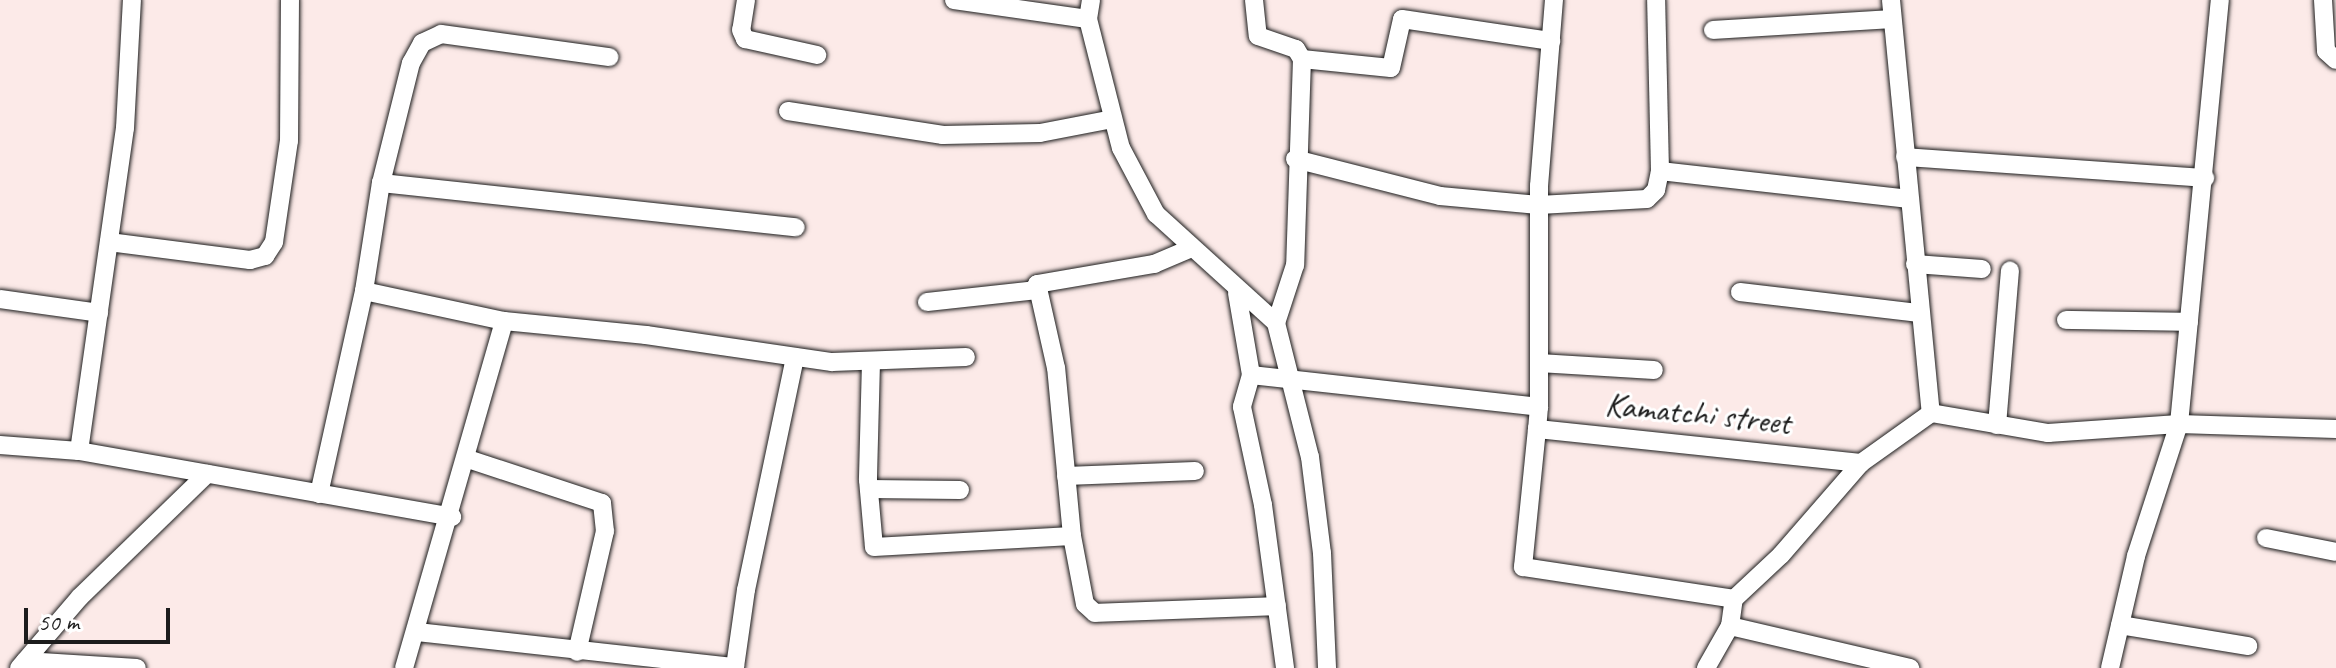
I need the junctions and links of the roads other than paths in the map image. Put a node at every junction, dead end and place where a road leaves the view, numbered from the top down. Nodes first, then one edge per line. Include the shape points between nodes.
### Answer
1 (132, 0) edge
2 (290, 0) edge
3 (746, 0) edge
4 (954, 0) edge
5 (1091, 0) edge
6 (1254, 0) edge
7 (1554, 0) edge
8 (1656, 0) edge
9 (2220, 0) edge
10 (2323, 0) edge
11 (1895, 5) edge
12 (1088, 19) junction
13 (1713, 30) dead end
14 (1551, 41) junction
15 (817, 55) dead end
16 (2331, 55) edge
17 (609, 57) dead end
18 (1302, 59) junction
19 (788, 111) dead end
20 (1113, 119) junction
21 (1905, 157) junction
22 (1295, 159) junction
23 (1660, 171) junction
24 (2205, 178) junction
25 (381, 183) junction
26 (1909, 199) junction
27 (1539, 205) junction
28 (796, 227) dead end
29 (109, 242) junction
30 (1190, 249) junction
31 (1915, 264) junction
32 (1982, 269) dead end
33 (2010, 271) dead end
34 (1037, 290) junction
35 (364, 291) junction
36 (1740, 292) dead end
37 (1237, 293) junction
38 (0, 299) edge
39 (927, 302) dead end
40 (99, 313) junction
41 (1920, 313) junction
42 (2066, 320) dead end
43 (504, 321) junction
44 (2189, 322) junction
45 (1276, 323) junction
46 (795, 357) junction
47 (966, 357) dead end
48 (871, 362) junction
49 (1539, 363) junction
50 (1654, 370) dead end
51 (1251, 375) junction
52 (1291, 382) junction
53 (1539, 407) junction
54 (1931, 413) junction
55 (2179, 424) junction
56 (1997, 425) junction
57 (1537, 429) junction
58 (2336, 429) edge
59 (0, 445) edge
60 (79, 451) junction
61 (468, 459) junction
62 (1861, 463) junction
63 (1195, 471) dead end
64 (207, 474) junction
65 (1066, 476) junction
66 (869, 489) junction
67 (960, 490) dead end
68 (319, 494) junction
69 (452, 517) junction
70 (1072, 536) junction
71 (2266, 538) dead end
72 (2336, 552) edge
73 (1734, 599) junction
74 (1277, 606) junction
75 (2120, 625) junction
76 (1730, 626) junction
77 (417, 632) junction
78 (2248, 646) dead end
79 (577, 652) junction
80 (22, 664) edge
81 (137, 668) edge
82 (404, 668) edge
83 (737, 668) edge
84 (1285, 668) edge
85 (1327, 668) edge
86 (1706, 668) edge
87 (1910, 668) edge
88 (2110, 668) edge

1 - 29 street via 125,128
2 - 29 street via 289,141 274,242 265,256 250,260
3 - 15 street via 741,30 745,39
4 - 12 street
5 - 12 street
6 - 18 street via 1258,36 1296,49
7 - 14 street
8 - 23 street
9 - 24 street
10 - 16 street
11 - 13 street
11 - 21 street
12 - 20 street
14 - 18 street via 1402,19 1391,68
14 - 27 street
17 - 25 street via 441,34 422,43 411,63
18 - 22 street
19 - 20 street via 959,136 1040,133
20 - 30 street via 1121,148 1156,214
21 - 24 street
21 - 26 street
22 - 27 street via 1440,196
22 - 45 street via 1295,265
23 - 26 street
23 - 27 street via 1656,190 1647,199
24 - 44 street
25 - 28 street
25 - 35 street
26 - 31 street
27 - 49 street
29 - 40 street
30 - 34 street via 1154,264 1042,283
30 - 37 street
31 - 32 street
31 - 41 street
33 - 56 street
34 - 39 street
34 - 65 street via 1056,368
35 - 43 street
35 - 68 street
36 - 41 street
37 - 45 street
37 - 51 street
38 - 40 street
40 - 60 street
41 - 54 street
42 - 44 street
43 - 46 street
43 - 61 street
44 - 55 street
45 - 52 street
46 - 48 street
46 - 83 street via 746,590
47 - 48 street
48 - 66 street
49 - 50 street
49 - 53 street
51 - 52 street
51 - 74 street via 1242,407
52 - 53 street
52 - 85 street via 1316,498
53 - 57 street
54 - 56 street
54 - 62 street
55 - 56 street via 2048,433
55 - 58 street
55 - 75 street
57 - 62 street, Kamatchi street
57 - 73 street via 1523,567
59 - 60 street
60 - 64 street
61 - 69 street
61 - 79 street via 602,503 605,531
62 - 73 street via 1781,555
63 - 65 street
64 - 68 street
64 - 80 street via 80,597
65 - 70 street
66 - 67 street
66 - 70 street via 874,547
68 - 69 street
69 - 77 street
70 - 74 street via 1085,604 1095,613
71 - 72 street
73 - 76 street
74 - 84 street
75 - 78 street
75 - 88 street
76 - 86 street
76 - 87 street
77 - 79 street
77 - 82 street
79 - 83 street
80 - 81 street

